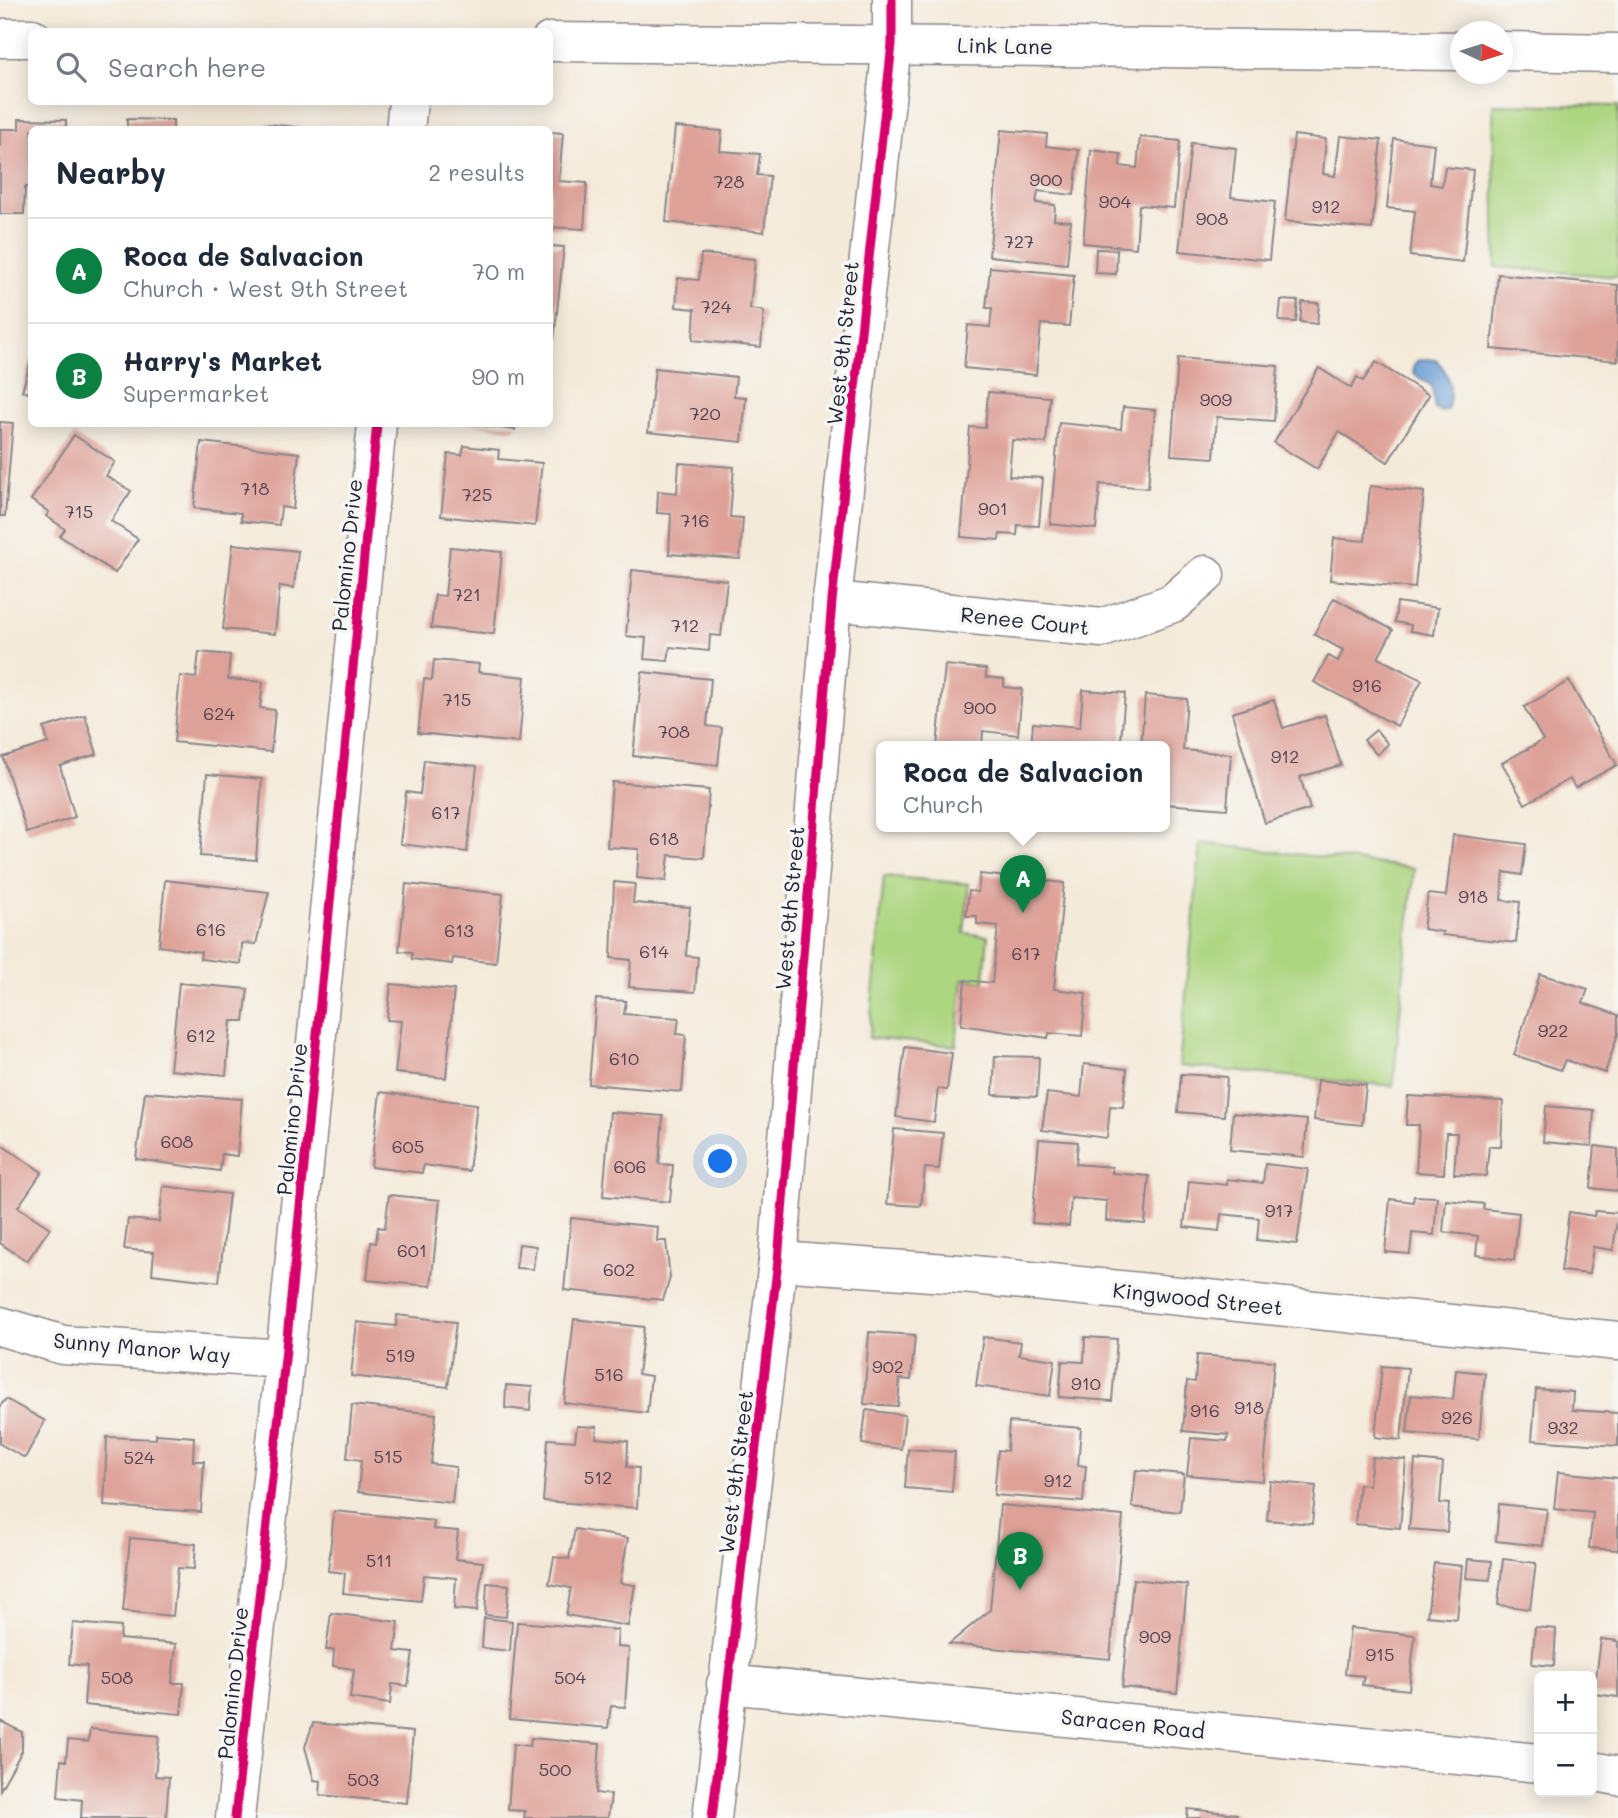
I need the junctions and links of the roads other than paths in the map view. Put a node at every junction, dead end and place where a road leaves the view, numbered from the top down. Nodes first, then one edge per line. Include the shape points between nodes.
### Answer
1 (892, 0) edge
2 (0, 38) edge
3 (28, 38) edge
4 (553, 42) edge
5 (892, 44) junction
6 (1450, 51) edge
7 (1513, 51) edge
8 (1618, 53) edge
9 (408, 105) edge
10 (405, 126) edge
11 (377, 427) edge
12 (1205, 575) dead end
13 (832, 601) junction
14 (778, 1261) junction
15 (0, 1326) edge
16 (1618, 1341) edge
17 (285, 1359) junction
18 (726, 1684) junction
19 (1534, 1763) edge
20 (1597, 1772) edge
21 (1618, 1776) edge
22 (234, 1818) edge
23 (712, 1818) edge

1 - 5 street, West 9th Street
2 - 3 street
4 - 5 street, Link Lane
5 - 6 street, Link Lane
5 - 13 street, West 9th Street
7 - 8 street
9 - 10 street
11 - 17 street, Palomino Drive
12 - 13 street, Renee Court via 1173,603 1102,628
13 - 14 street, West 9th Street
14 - 16 street, Kingwood Street via 974,1275
14 - 18 street, West 9th Street
15 - 17 street, Sunny Manor Way via 63,1345
17 - 22 street, Palomino Drive
18 - 19 street, Saracen Road
18 - 23 street, West 9th Street
20 - 21 street

